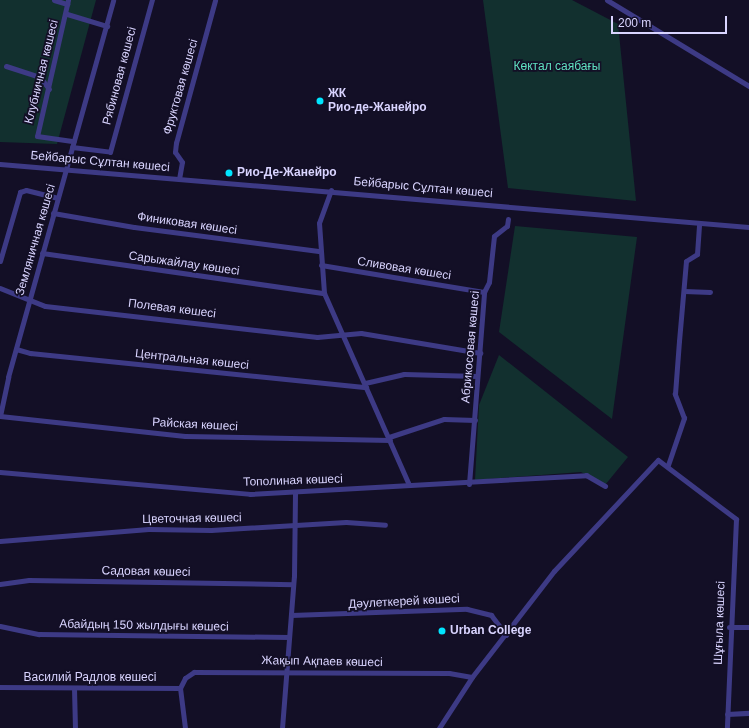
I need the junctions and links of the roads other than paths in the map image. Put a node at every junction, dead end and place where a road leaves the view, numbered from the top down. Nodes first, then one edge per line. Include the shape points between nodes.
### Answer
1 (54, 0) edge
2 (113, 0) edge
3 (152, 0) edge
4 (215, 0) edge
5 (607, 0) edge
6 (68, 2) edge
7 (67, 14) junction
8 (107, 26) junction
9 (6, 66) dead end
10 (749, 86) edge
11 (49, 89) junction
12 (74, 141) junction
13 (72, 148) junction
14 (0, 164) edge
15 (67, 170) junction
16 (179, 179) junction
17 (331, 190) junction
18 (57, 198) junction
19 (53, 213) junction
20 (508, 219) dead end
21 (699, 223) junction
22 (749, 227) edge
23 (318, 251) junction
24 (42, 253) junction
25 (0, 261) edge
26 (321, 266) junction
27 (0, 288) edge
28 (684, 291) junction
29 (324, 292) junction
30 (484, 292) junction
31 (710, 292) dead end
32 (29, 301) junction
33 (344, 335) junction
34 (16, 349) junction
35 (480, 353) junction
36 (477, 376) junction
37 (366, 385) junction
38 (0, 416) edge
39 (475, 420) junction
40 (389, 439) junction
41 (668, 464) junction
42 (0, 472) edge
43 (469, 484) junction
44 (409, 485) junction
45 (605, 486) dead end
46 (295, 492) junction
47 (295, 523) junction
48 (385, 525) dead end
49 (0, 541) edge
50 (0, 584) edge
51 (293, 584) junction
52 (291, 615) junction
53 (0, 626) edge
54 (729, 627) junction
55 (749, 627) edge
56 (506, 635) junction
57 (289, 637) junction
58 (285, 671) junction
59 (472, 677) junction
60 (0, 688) edge
61 (74, 688) junction
62 (180, 688) junction
63 (749, 713) edge
64 (727, 714) junction
65 (75, 728) edge
66 (185, 728) edge
67 (282, 728) edge
68 (439, 728) edge
69 (727, 728) edge

1 - 6 street
2 - 8 street, Земляничная көшесі
3 - 13 street, Рябиновая көшесі via 110,152
4 - 16 street, Фруктовая көшесі via 176,142 175,152 182,162
5 - 10 street
6 - 7 street, Клубничная көшесі
7 - 8 street
7 - 11 street, Клубничная көшесі
8 - 12 street, Земляничная көшесі
9 - 11 street via 40,77
11 - 12 street, Клубничная көшесі via 37,136
12 - 13 street, Земляничная көшесі
13 - 15 street, Земляничная көшесі
14 - 15 street, Бейбарыс Сұлтан көшесі
15 - 16 street, Бейбарыс Сұлтан көшесі
15 - 18 street, Земляничная көшесі
16 - 17 street, Бейбарыс Сұлтан көшесі
17 - 21 street, Бейбарыс Сұлтан көшесі
17 - 23 street via 318,223
18 - 19 street, Земляничная көшесі
18 - 25 street via 26,190 20,192
19 - 23 street, Финиковая көшесі via 134,227
19 - 24 street, Земляничная көшесі
20 - 30 street, Абрикосовая көшесі via 507,226 494,236 489,282
21 - 22 street, Бейбарыс Сұлтан көшесі
21 - 28 street via 696,254 688,257
23 - 26 street
24 - 29 street, Сарыжайлау көшесі
24 - 32 street, Земляничная көшесі
26 - 29 street
26 - 30 street, Сливовая көшесі
27 - 32 street, Полевая көшесі
28 - 31 street
28 - 41 street via 675,394 684,414
29 - 33 street
30 - 35 street, Абрикосовая көшесі
32 - 33 street, Полевая көшесі via 317,337
32 - 34 street, Земляничная көшесі
33 - 35 street, Полевая көшесі via 361,333
33 - 37 street
34 - 37 street, Центральная көшесі via 30,353
34 - 38 street, Земляничная көшесі
35 - 36 street, Абрикосовая көшесі
36 - 37 street, Центральная көшесі via 404,374
36 - 39 street, Абрикосовая көшесі
37 - 40 street
38 - 40 street, Райская көшесі via 185,436
39 - 40 street, Райская көшесі via 444,419
39 - 43 street, Абрикосовая көшесі
40 - 44 street
41 - 54 street, Шұғыла көшесі via 736,519
41 - 56 street via 658,460 554,571
42 - 46 street, Тополиная көшесі via 250,494
43 - 44 street, Тополиная көшесі
43 - 45 street, Тополиная көшесі via 586,475
44 - 46 street, Тополиная көшесі
46 - 47 street
47 - 48 street, Цветочная көшесі
47 - 49 street, Цветочная көшесі via 211,530 142,529
47 - 51 street
50 - 51 street, Садовая көшесі via 29,580
51 - 52 street
52 - 56 street, Дәулеткерей көшесі via 467,609 491,614
52 - 57 street
53 - 57 street, Абайдың 150 жылдығы көшесі via 39,634
54 - 55 street
54 - 64 street, Шұғыла көшесі
56 - 59 street
57 - 58 street
58 - 59 street, Жақып Ақпаев көшесі via 449,673
58 - 62 street, Жақып Ақпаев көшесі via 194,672 185,678
58 - 67 street
59 - 68 street
60 - 61 street, Василий Радлов көшесі
61 - 62 street, Василий Радлов көшесі
61 - 65 street
62 - 66 street
63 - 64 street
64 - 69 street, Шұғыла көшесі

